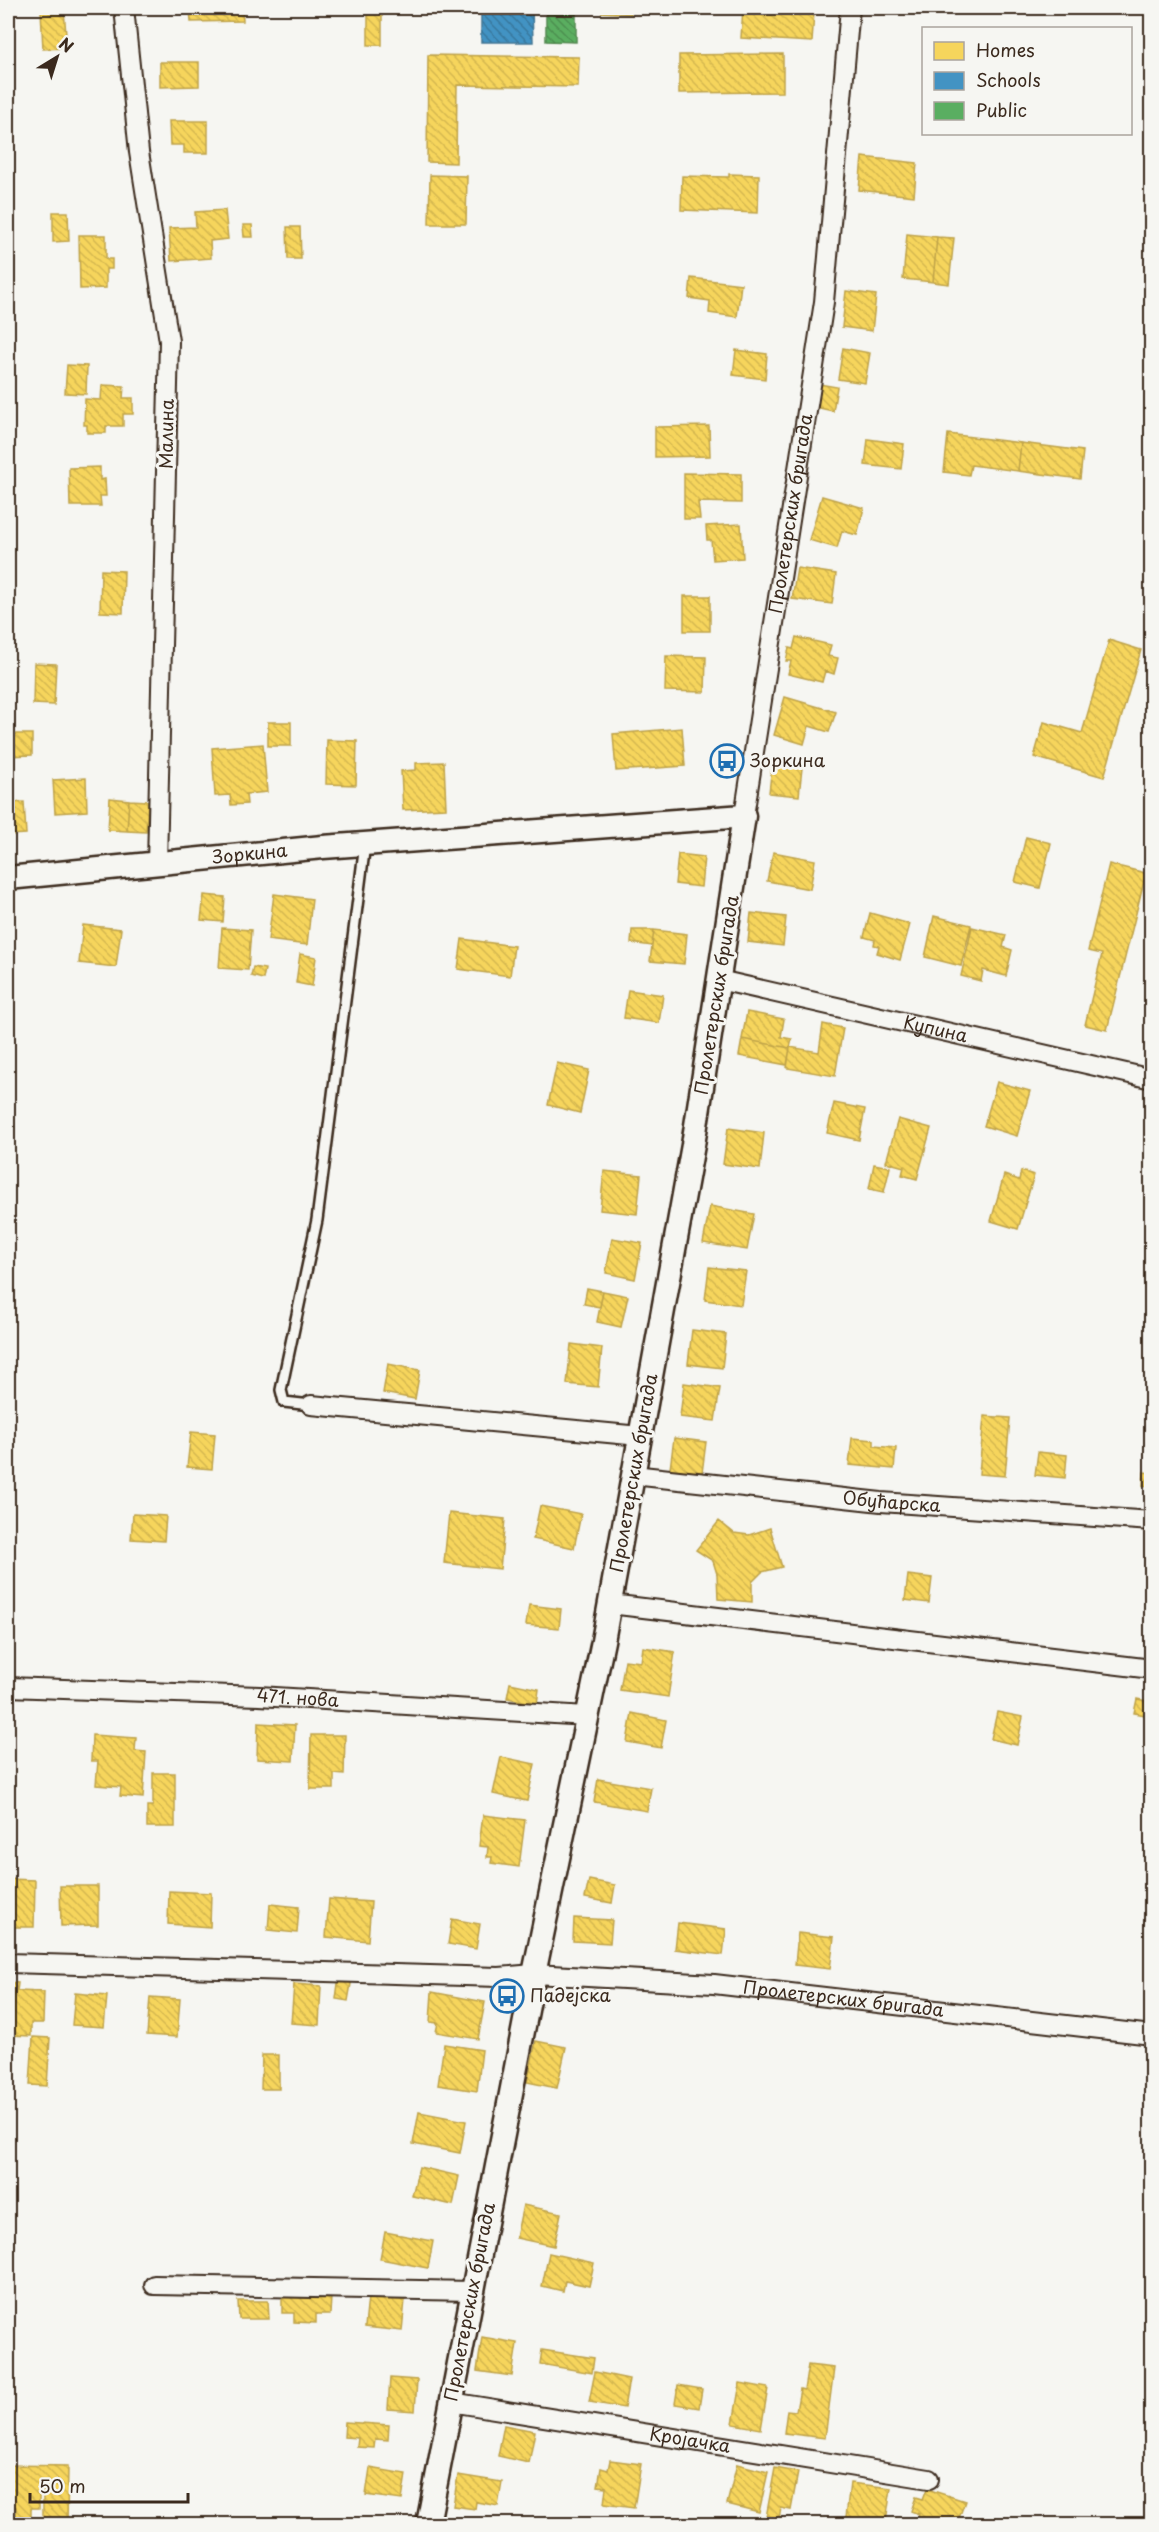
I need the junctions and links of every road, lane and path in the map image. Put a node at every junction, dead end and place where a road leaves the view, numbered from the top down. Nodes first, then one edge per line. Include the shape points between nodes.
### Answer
1 (124, 8) edge
2 (850, 8) edge
3 (744, 816) junction
4 (365, 844) junction
5 (157, 864) junction
6 (8, 878) edge
7 (719, 980) junction
8 (1152, 1079) edge
9 (311, 1405) joint
10 (640, 1436) junction
11 (633, 1475) junction
12 (1152, 1521) edge
13 (610, 1604) junction
14 (1152, 1669) edge
15 (8, 1687) edge
16 (588, 1716) junction
17 (8, 1963) edge
18 (534, 1974) junction
19 (1152, 2034) edge
20 (154, 2285) dead end
21 (473, 2291) junction
22 (451, 2402) junction
23 (929, 2479) dead end
24 (428, 2524) edge

1 - 5 street, Малина via 139,152 169,340
2 - 3 street, Пролетерских бригада via 824,302
3 - 4 street, Зоркина
3 - 7 street, Пролетерских бригада
4 - 5 street, Зоркина
4 - 9 lane via 317,1220 282,1390 284,1402
5 - 6 street, Зоркина
7 - 8 street, Купина
7 - 10 street, Пролетерских бригада
9 - 10 street
10 - 11 street, Пролетерских бригада
11 - 12 street, Обућарска via 881,1502
11 - 13 street, Пролетерских бригада
13 - 14 street
13 - 16 street, Пролетерских бригада
15 - 16 street, 471. нова via 259,1696
16 - 18 street, Пролетерских бригада
17 - 18 street via 499,1977
18 - 19 street, Пролетерских бригада via 714,1984
18 - 21 street, Пролетерских бригада
20 - 21 street
21 - 22 street, Пролетерских бригада
22 - 23 street, Кројачка
22 - 24 street, Пролетерских бригада

